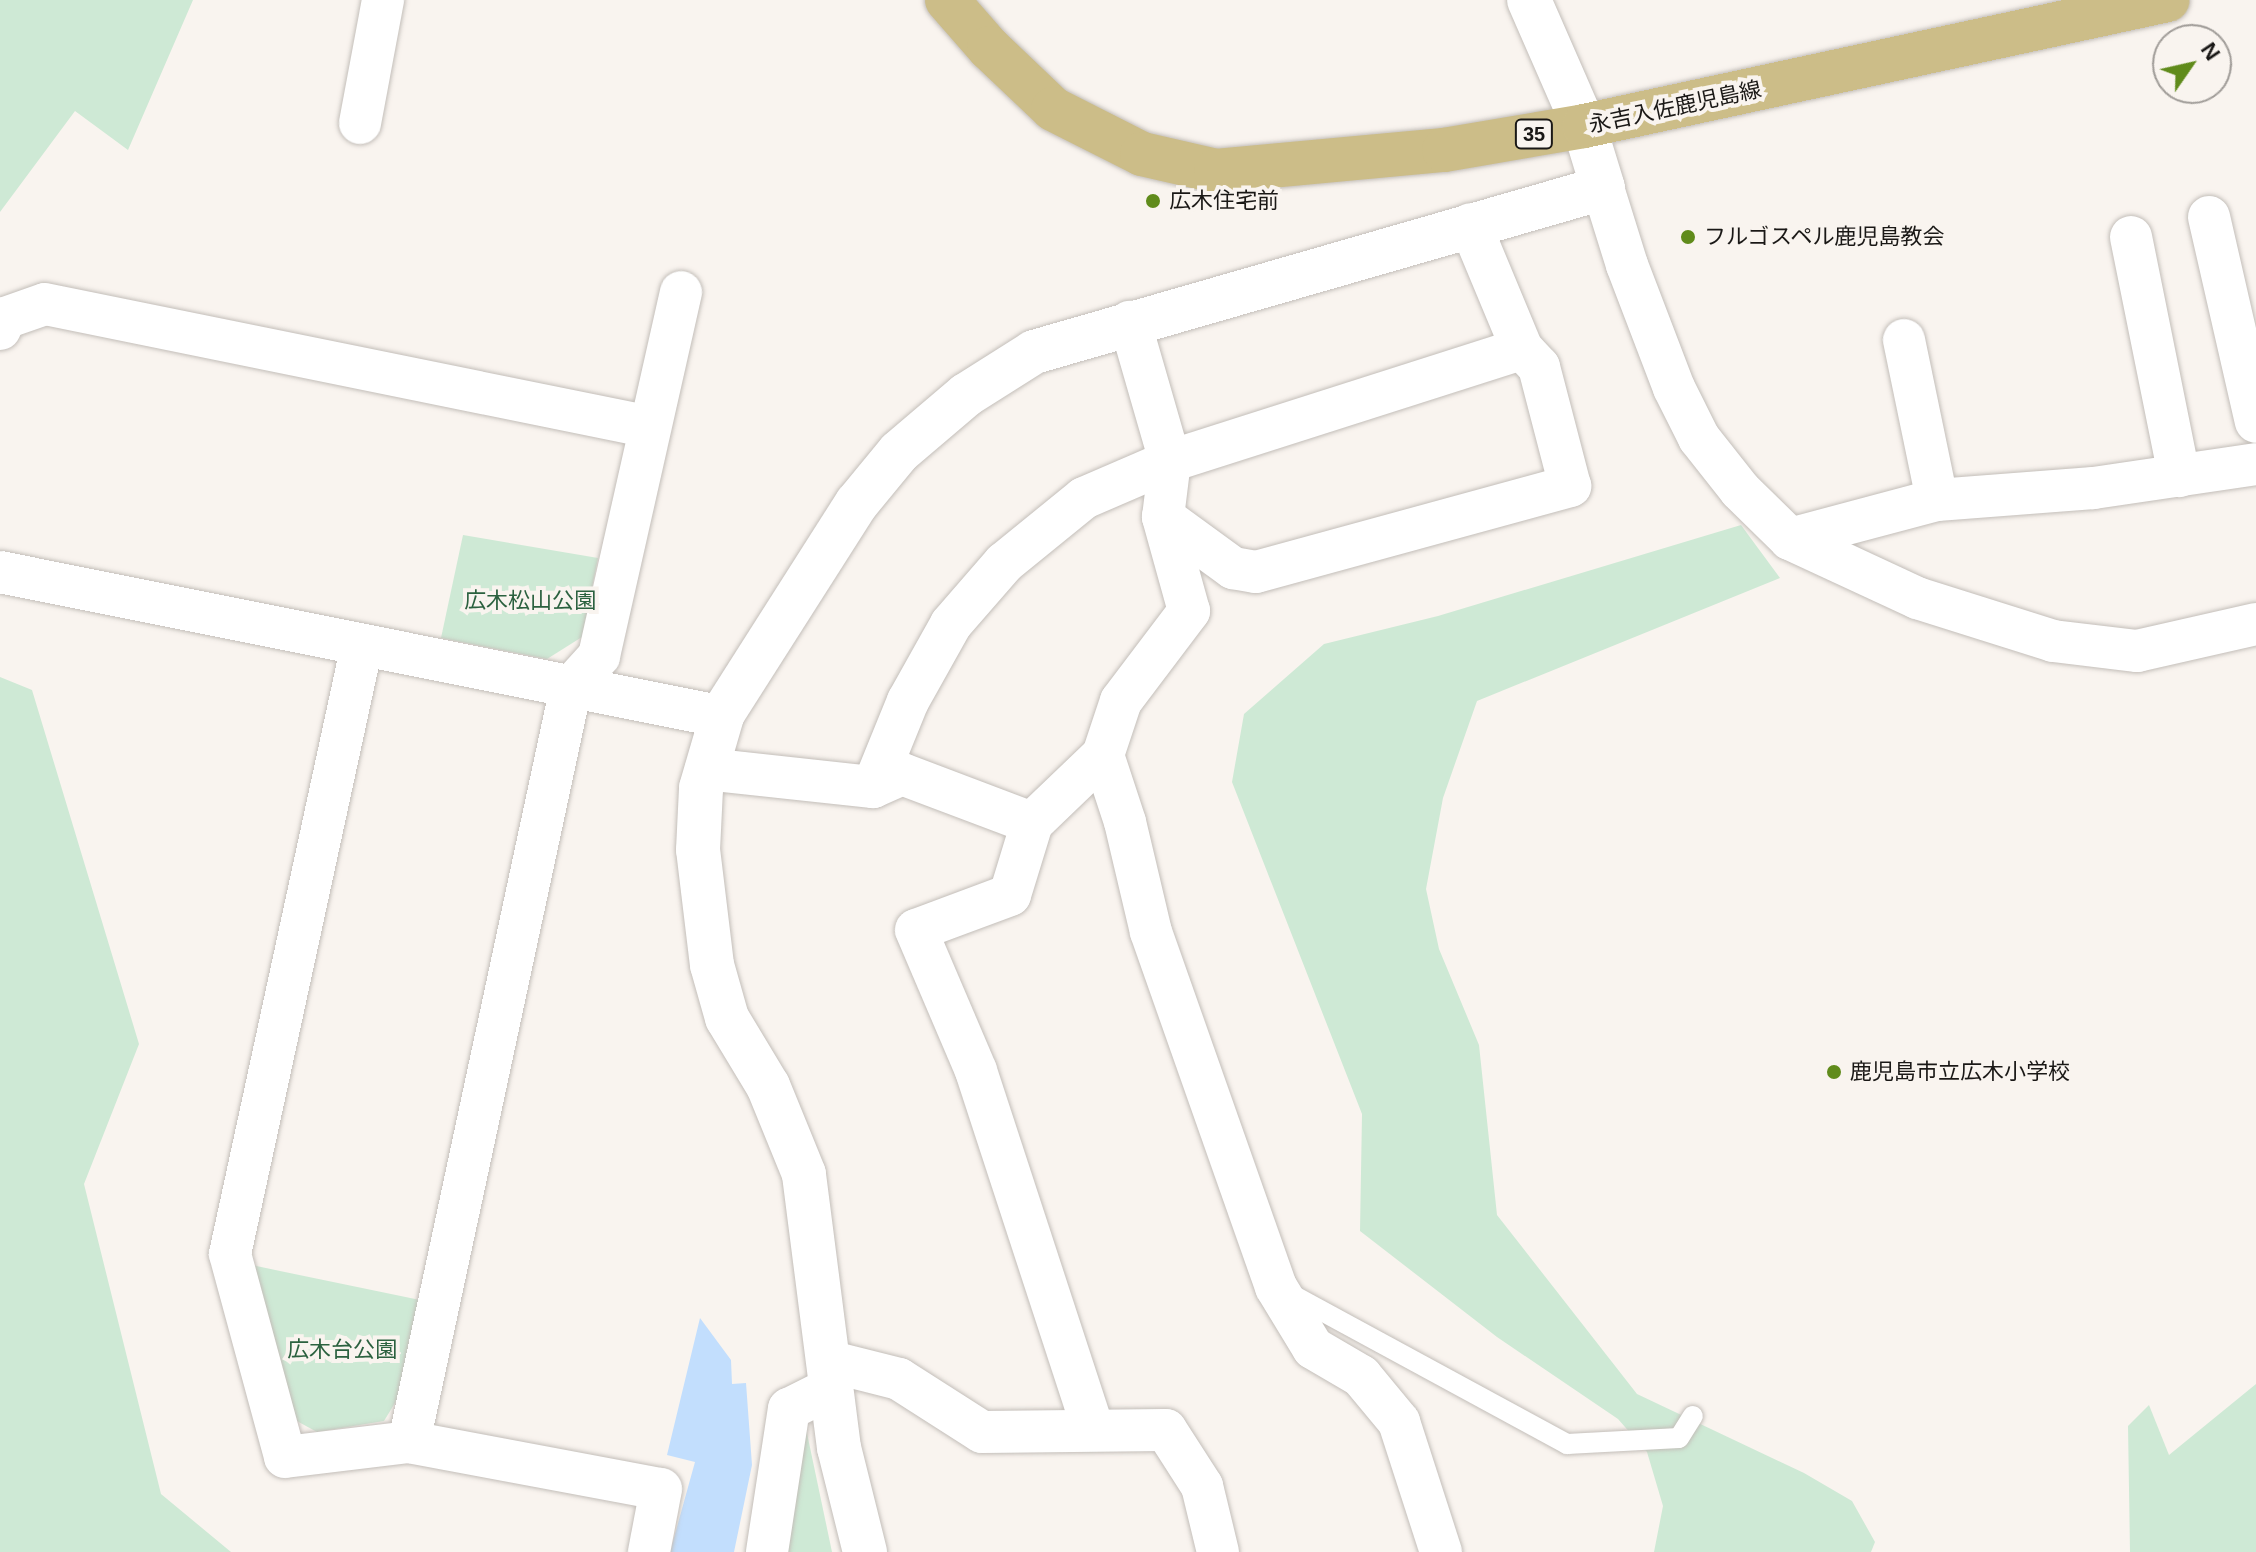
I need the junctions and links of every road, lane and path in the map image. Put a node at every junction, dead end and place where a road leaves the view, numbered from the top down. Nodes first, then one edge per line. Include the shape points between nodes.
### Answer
1 (383, 0) edge
2 (947, 0) edge
3 (1529, 0) edge
4 (2168, 0) edge
5 (360, 123) dead end
6 (1584, 126) junction
7 (1603, 188) junction
8 (2209, 217) dead end
9 (1470, 224) junction
10 (2131, 237) dead end
11 (681, 292) dead end
12 (1130, 322) junction
13 (0, 329) edge
14 (1904, 340) dead end
15 (1522, 349) junction
16 (2256, 422) edge
17 (650, 427) junction
18 (1170, 461) junction
19 (2256, 464) edge
20 (2179, 476) junction
21 (1937, 500) junction
22 (1163, 517) junction
23 (1790, 539) junction
24 (0, 572) edge
25 (2256, 624) edge
26 (362, 645) junction
27 (571, 687) junction
28 (723, 717) junction
29 (1103, 755) junction
30 (706, 769) junction
31 (873, 787) junction
32 (1032, 823) junction
33 (1276, 1287) junction
34 (830, 1374) junction
35 (1693, 1416) dead end
36 (1093, 1429) junction
37 (409, 1442) junction
38 (649, 1552) edge
39 (767, 1552) edge
40 (865, 1552) edge
41 (1218, 1552) edge
42 (1441, 1552) edge

1 - 5 street
2 - 6 main road, 永吉入佐鹿児島線 / 35 via 1053,109 1142,154 1216,171 1444,150
3 - 6 street
4 - 6 main road, 永吉入佐鹿児島線 / 35
6 - 7 street
7 - 9 street
7 - 23 street via 1642,306 1699,438 1740,490
8 - 16 street
9 - 12 street
9 - 15 street
10 - 20 street
11 - 17 street
12 - 18 street
12 - 28 street via 1034,352 966,395 899,452 857,503
13 - 17 street via 5,318 45,304
14 - 21 street
15 - 18 street
15 - 22 street via 1539,367 1570,486 1256,572 1233,568
17 - 27 street via 599,656
18 - 22 street
18 - 31 street via 1084,498 1004,563 951,624 908,701
19 - 20 street
20 - 21 street
21 - 23 street
22 - 29 street via 1189,611 1121,701
23 - 25 street via 1917,598 2053,641 2137,651
24 - 26 street
26 - 27 street
26 - 37 street via 230,1254 285,1457
27 - 28 street
27 - 37 street
28 - 30 street
29 - 32 street
29 - 33 street via 1151,932
30 - 31 street
30 - 34 street via 698,850 712,965 727,1018 768,1086 804,1174
31 - 32 street via 902,774
32 - 36 street via 1010,895 916,930 976,1071
33 - 35 lane via 1567,1444 1679,1438
33 - 42 street via 1313,1348 1361,1376 1399,1422
34 - 36 street via 899,1379 982,1432
34 - 39 street via 789,1409
34 - 40 street via 839,1448
36 - 41 street via 1166,1430 1202,1486
37 - 38 street via 661,1489

